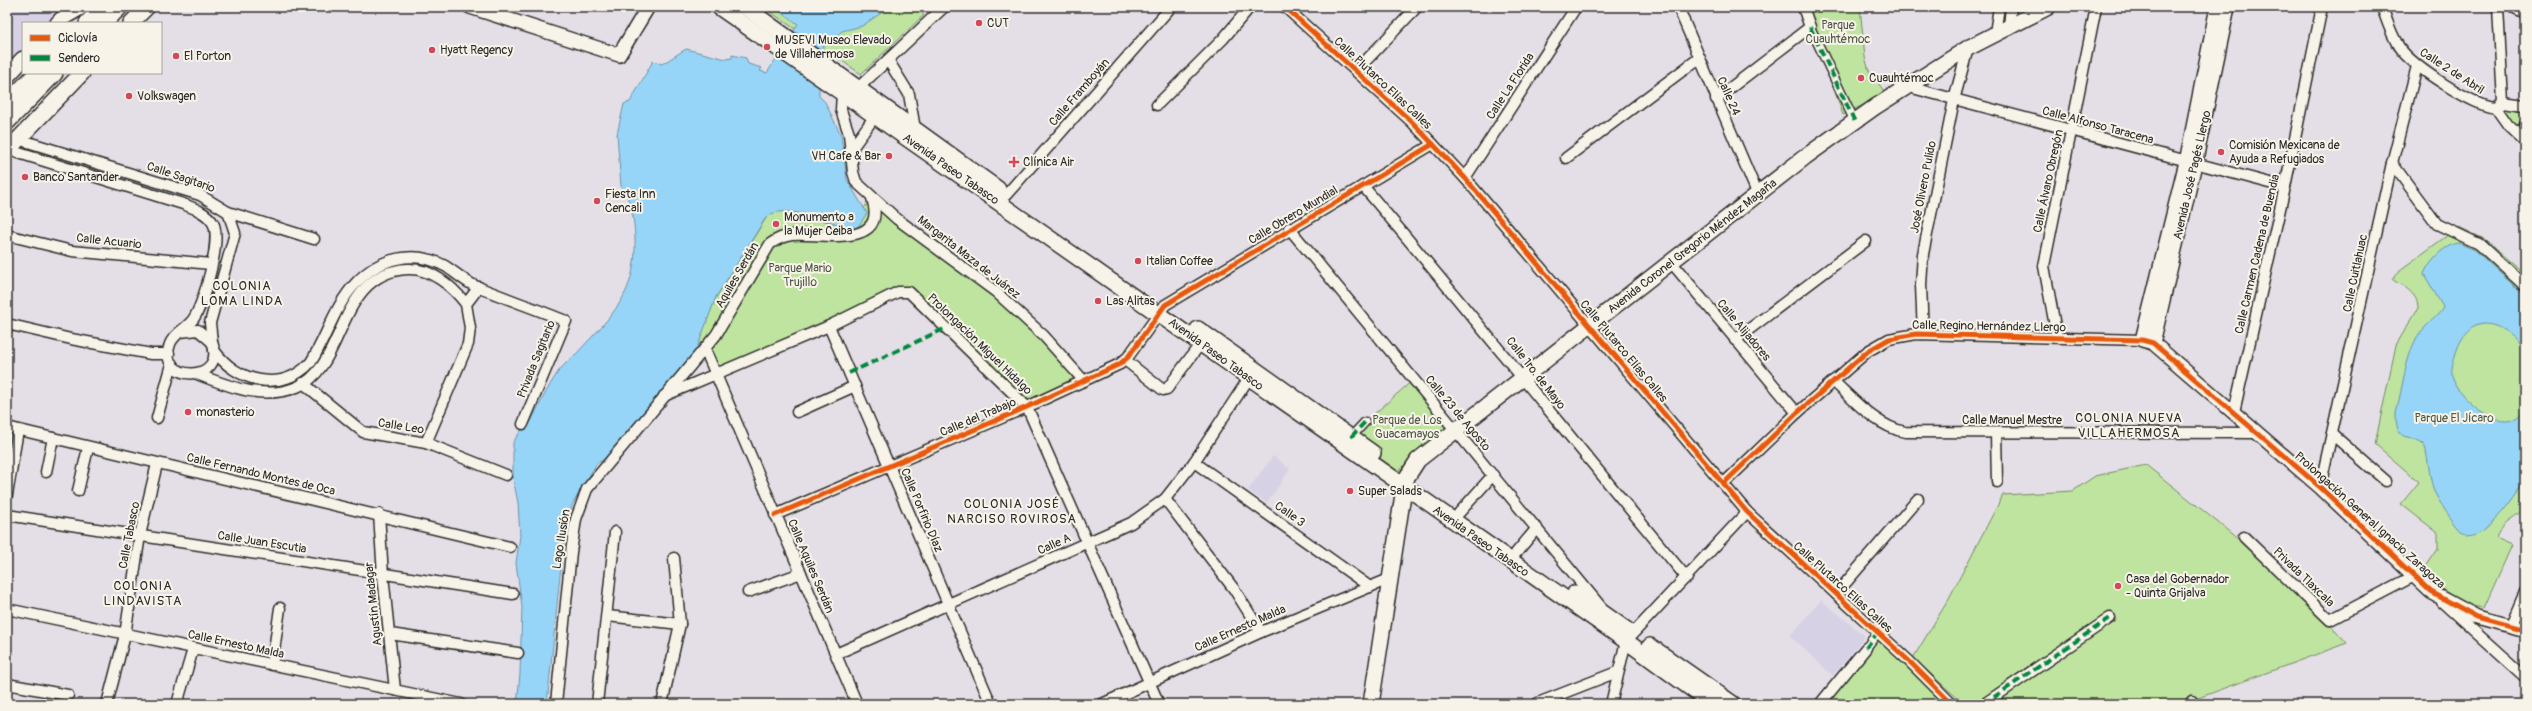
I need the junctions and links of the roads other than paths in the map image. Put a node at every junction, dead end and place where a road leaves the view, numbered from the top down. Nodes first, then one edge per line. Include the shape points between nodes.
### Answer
1 (104, 7) edge
2 (119, 7) edge
3 (147, 7) edge
4 (470, 7) edge
5 (648, 7) edge
6 (719, 7) edge
7 (745, 7) edge
8 (944, 7) edge
9 (1171, 7) edge
10 (1250, 7) edge
11 (1285, 7) edge
12 (1417, 7) edge
13 (1576, 7) edge
14 (1678, 7) edge
15 (1803, 7) edge
16 (1999, 7) edge
17 (2011, 7) edge
18 (2048, 7) edge
19 (2096, 7) edge
20 (2217, 7) edge
21 (2228, 7) edge
22 (2322, 7) edge
23 (2382, 7) edge
24 (2498, 7) edge
25 (2516, 7) edge
26 (2525, 11) edge
27 (89, 22) edge
28 (104, 22) edge
29 (132, 22) edge
30 (2009, 26) junction
31 (1810, 27) junction
32 (1995, 33) junction
33 (1968, 48) junction
34 (1698, 59) junction
35 (888, 60) junction
36 (22, 61) edge
37 (2417, 66) junction
38 (1356, 71) junction
39 (37, 74) edge
40 (53, 74) edge
41 (81, 74) edge
42 (7, 76) edge
43 (1905, 86) junction
44 (857, 89) junction
45 (842, 93) junction
46 (1716, 99) junction
47 (1954, 100) junction
48 (7, 104) edge
49 (1157, 105) dead end
50 (2500, 105) junction
51 (2525, 105) edge
52 (875, 116) junction
53 (7, 121) edge
54 (1855, 122) junction
55 (2525, 124) edge
56 (914, 129) junction
57 (2072, 132) junction
58 (2524, 140) edge
59 (1433, 144) junction
60 (11, 147) edge
61 (850, 151) junction
62 (1566, 158) dead end
63 (2190, 163) junction
64 (2392, 163) junction
65 (1465, 178) junction
66 (1363, 186) junction
67 (2285, 187) junction
68 (1006, 194) junction
69 (1758, 195) junction
70 (872, 198) junction
71 (228, 212) junction
72 (1289, 228) junction
73 (7, 235) edge
74 (314, 239) dead end
75 (1866, 241) dead end
76 (1672, 263) junction
77 (211, 264) junction
78 (2525, 286) edge
79 (480, 287) junction
80 (345, 298) junction
81 (354, 303) junction
82 (466, 304) junction
83 (1162, 309) junction
84 (7, 324) edge
85 (829, 326) junction
86 (1589, 327) junction
87 (180, 332) junction
88 (1924, 334) junction
89 (2057, 337) junction
90 (1735, 340) junction
91 (2148, 342) junction
92 (1201, 343) junction
93 (213, 346) junction
94 (705, 350) junction
95 (171, 359) junction
96 (1126, 360) junction
97 (197, 374) junction
98 (715, 376) junction
99 (246, 377) junction
100 (1249, 378) junction
101 (1525, 379) junction
102 (1084, 381) junction
103 (1833, 381) junction
104 (304, 383) junction
105 (855, 386) junction
106 (243, 389) junction
107 (664, 396) junction
108 (1027, 407) junction
109 (797, 412) dead end
110 (2234, 412) junction
111 (1797, 413) junction
112 (157, 418) dead end
113 (1365, 422) dead end
114 (523, 424) dead end
115 (7, 427) edge
116 (18, 430) junction
117 (1456, 432) junction
118 (1996, 433) junction
119 (2258, 433) junction
120 (2332, 434) junction
121 (1351, 437) junction
122 (53, 438) junction
123 (426, 443) junction
124 (88, 448) junction
125 (1194, 462) junction
126 (157, 464) junction
127 (889, 465) junction
128 (46, 472) dead end
129 (506, 475) dead end
130 (1493, 475) junction
131 (2386, 481) dead end
132 (1405, 482) junction
133 (1997, 482) dead end
134 (1723, 484) junction
135 (2320, 487) junction
136 (78, 491) dead end
137 (7, 495) edge
138 (1165, 499) junction
139 (1918, 499) dead end
140 (1748, 512) junction
141 (1459, 513) junction
142 (379, 514) junction
143 (7, 515) edge
144 (775, 515) junction
145 (1537, 528) junction
146 (615, 532) dead end
147 (140, 535) junction
148 (2244, 537) dead end
149 (1089, 542) junction
150 (510, 547) dead end
151 (1516, 553) junction
152 (674, 558) dead end
153 (801, 573) junction
154 (383, 575) junction
155 (2414, 576) junction
156 (1687, 578) junction
157 (1389, 579) junction
158 (1370, 587) junction
159 (1586, 587) junction
160 (1569, 589) junction
161 (748, 592) dead end
162 (2431, 592) junction
163 (2525, 592) edge
164 (513, 594) dead end
165 (1836, 594) junction
166 (949, 606) junction
167 (280, 608) dead end
168 (7, 609) edge
169 (1606, 614) junction
170 (606, 616) junction
171 (2110, 618) dead end
172 (680, 624) junction
173 (2510, 627) junction
174 (2525, 630) edge
175 (1261, 632) junction
176 (1878, 632) junction
177 (390, 634) junction
178 (125, 635) junction
179 (1630, 638) junction
180 (1866, 648) joint
181 (193, 649) junction
182 (518, 653) dead end
183 (836, 654) junction
184 (272, 665) junction
185 (1617, 672) junction
186 (2525, 678) edge
187 (1150, 682) junction
188 (7, 684) edge
189 (395, 690) junction
190 (68, 695) dead end
191 (107, 704) edge
192 (177, 704) edge
193 (461, 704) edge
194 (556, 704) edge
195 (597, 704) edge
196 (662, 704) edge
197 (857, 704) edge
198 (991, 704) edge
199 (1102, 704) edge
200 (1159, 704) edge
201 (1371, 704) edge
202 (1538, 704) edge
203 (1611, 704) edge
204 (1712, 704) edge
205 (1733, 704) edge
206 (1820, 704) edge
207 (1952, 704) edge
208 (1984, 704) edge

1 - 27 highway
2 - 28 highway
3 - 29 main road
4 - 5 street via 619,55
6 - 45 main road, Avenida Paseo Tabasco
7 - 44 main road, Avenida Paseo Tabasco
8 - 35 street
9 - 68 street, Calle Framboyán
10 - 49 street via 1223,39
11 - 38 street, Calle Plutarco Elías Calles
12 - 38 street
13 - 65 street, Calle La Florida
14 - 34 street, Calle 24
15 - 31 street
16 - 32 street
17 - 30 street
18 - 30 main road, Avenida Coronel Gregorio Méndez Magaña
19 - 57 street, Calle Álvaro Obregón
20 - 63 street, Avenida José Pagés Llergo
21 - 63 street, Avenida José Pagés Llergo
22 - 67 street, Calle Carmen Cadena de Buendia
23 - 37 street, Calle 2 de Abril via 2399,47
24 - 50 street
25 - 26 main road
30 - 32 main road, Avenida Coronel Gregorio Méndez Magaña
31 - 46 street
31 - 54 street
32 - 33 main road, Avenida Coronel Gregorio Méndez Magaña
33 - 43 main road, Avenida Coronel Gregorio Méndez Magaña
33 - 47 street, José Olivero Pulido
34 - 46 street, Calle 24
34 - 62 street
35 - 44 street
35 - 56 street via 909,94
36 - 42 main road
37 - 50 street, Calle 2 de Abril via 2481,106
37 - 64 street, Calle Cuitlahuac
38 - 59 street, Calle Plutarco Elías Calles
39 - 48 highway
40 - 53 highway
41 - 60 main road
43 - 47 street, Calle Alfonso Taracena
43 - 54 main road, Avenida Coronel Gregorio Méndez Magaña
44 - 56 main road, Avenida Paseo Tabasco
45 - 52 main road, Avenida Paseo Tabasco
45 - 61 street, Margarita Maza de Juárez via 841,110 849,134
46 - 69 street, Calle 24
47 - 57 street, Calle Alfonso Taracena
47 - 88 street, José Olivero Pulido via 1923,254 1921,285
50 - 51 street, Calle 2 de Abril
50 - 58 street via 2508,125
52 - 61 street
52 - 83 main road, Avenida Paseo Tabasco
54 - 69 main road, Avenida Coronel Gregorio Méndez Magaña
55 - 58 street
56 - 68 main road, Avenida Paseo Tabasco
57 - 63 street, Calle Alfonso Taracena
57 - 89 street, Calle Álvaro Obregón via 2044,266
59 - 65 street, Calle Plutarco Elías Calles
59 - 66 street, Calle Obrero Mundial
60 - 71 street, Calle Sagitario via 200,195
60 - 77 street, Calle Sagitario via 202,212 213,222 216,233
61 - 70 street, Margarita Maza de Juárez via 854,177
63 - 67 street, Calle Alfonso Taracena
63 - 91 street, Avenida José Pagés Llergo
64 - 78 street via 2437,224 2479,244
64 - 120 street, Calle Cuitlahuac
65 - 86 street, Calle Plutarco Elías Calles
66 - 72 street, Calle Obrero Mundial
66 - 101 street, Calle 1ro. de Mayo
67 - 110 street, Calle Carmen Cadena de Buendia
68 - 83 main road, Avenida Paseo Tabasco
69 - 76 main road, Avenida Coronel Gregorio Méndez Magaña
70 - 94 street, Aquiles Serdán via 871,224 859,234 794,234 780,237 770,244 726,321
70 - 102 street, Margarita Maza de Juárez via 996,292 1044,336
71 - 74 street, Calle Sagitario
71 - 93 street via 235,233 210,323
72 - 83 street, Calle Obrero Mundial
72 - 117 street, Calle 23 de Agosto
73 - 77 street, Calle Acuario via 72,251
75 - 90 street
76 - 86 main road, Avenida Coronel Gregorio Méndez Magaña
76 - 90 street, Calle Alijadores
77 - 87 street, Calle Sagitario via 197,313 190,324
79 - 80 street via 436,262 396,258 375,266 356,283
79 - 82 street
79 - 114 street, Privada Sagitario via 566,321
80 - 81 street
80 - 99 street via 307,366 279,380
81 - 82 street via 374,280 395,271 414,269 426,272 444,282
81 - 104 street via 320,367
82 - 123 street via 470,328 468,344
83 - 92 main road, Avenida Paseo Tabasco
83 - 96 street, Calle del Trabajo
83 - 121 main road, Avenida Paseo Tabasco
84 - 95 street
85 - 98 street, Prolongación Miguel Hidalgo
85 - 105 street, Calle Porfirio Díaz
85 - 108 street, Prolongación Miguel Hidalgo via 898,292 906,291
86 - 101 main road, Avenida Coronel Gregorio Méndez Magaña
86 - 134 street, Calle Plutarco Elías Calles
87 - 93 street via 198,330
87 - 95 street via 172,339
88 - 89 street, Calle Regino Hernández Llergo
88 - 103 street, Calle Regino Hernández Llergo via 1898,336 1878,344
89 - 91 street, Calle Regino Hernández Llergo
90 - 111 street, Calle Alijadores
91 - 110 street, Prolongación General Ignacio Zaragoza
92 - 96 street via 1167,389 1163,390
92 - 100 main road, Avenida Paseo Tabasco
93 - 97 street via 214,356 208,368
93 - 99 street via 224,364
94 - 98 street, Calle Aquiles Serdán
94 - 107 street, Lago Ilusión
95 - 97 street via 180,372
95 - 112 street
96 - 102 street, Calle del Trabajo
97 - 106 street
98 - 107 street, Prolongación Miguel Hidalgo
98 - 144 street, Calle Aquiles Serdán
99 - 106 street
100 - 125 street, Calle A
100 - 132 main road, Avenida Paseo Tabasco
101 - 117 main road, Avenida Coronel Gregorio Méndez Magaña
101 - 156 street, Calle 1ro. de Mayo
102 - 108 street, Calle del Trabajo
103 - 111 street, Calle Regino Hernández Llergo
103 - 118 street, Calle Manuel Mestre via 1877,420 1895,430 1916,433
104 - 106 street via 274,392
104 - 123 street, Calle Leo via 363,432
105 - 109 street
105 - 127 street, Calle Porfirio Díaz
107 - 194 street, Lago Ilusión via 592,481 580,504 571,552
108 - 127 street, Calle del Trabajo
108 - 149 street, Prolongación Miguel Hidalgo
110 - 119 street, Prolongación General Ignacio Zaragoza
111 - 134 street, Calle Regino Hernández Llergo
113 - 121 street
115 - 116 street, Calle Fernando Montes de Oca
116 - 122 street, Calle Fernando Montes de Oca
116 - 137 street
117 - 130 street, Calle 23 de Agosto
117 - 132 main road, Avenida Coronel Gregorio Méndez Magaña via 1426,453
118 - 119 street, Calle Manuel Mestre
118 - 133 street
119 - 135 street, Prolongación General Ignacio Zaragoza
120 - 131 street
120 - 135 street, Calle Cuitlahuac
121 - 132 main road, Avenida Paseo Tabasco
122 - 124 street, Calle Fernando Montes de Oca
122 - 128 street
123 - 129 street, Calle Leo
124 - 126 street, Calle Fernando Montes de Oca
124 - 136 street
125 - 138 street, Calle A
125 - 158 street, Calle 3
126 - 142 street, Calle Fernando Montes de Oca
126 - 147 street, Calle Tabasco
127 - 144 street, Calle del Trabajo
127 - 166 street, Calle Porfirio Díaz
130 - 141 street
130 - 145 street, Calle 23 de Agosto
132 - 141 main road, Avenida Paseo Tabasco
132 - 157 main road, Avenida Coronel Gregorio Méndez Magaña
132 - 179 main road, Avenida Paseo Tabasco
134 - 140 street, Calle Plutarco Elías Calles
135 - 155 street, Prolongación General Ignacio Zaragoza
138 - 149 street, Calle A via 1131,523
138 - 175 street via 1234,588
139 - 165 street
140 - 156 street
140 - 165 street, Calle Plutarco Elías Calles
141 - 151 main road, Avenida Paseo Tabasco
142 - 150 street, Calle Fernando Montes de Oca
142 - 154 street, Agustín Madagar
143 - 147 street, Calle Juan Escutia
144 - 153 street, Calle Aquiles Serdán
145 - 151 street
145 - 159 street, Calle 23 de Agosto
146 - 170 street
147 - 154 street, Calle Juan Escutia
147 - 178 street, Calle Tabasco
148 - 155 street, Privada Tlaxcala via 2330,620
149 - 166 street, Calle A
149 - 187 street, Prolongación Miguel Hidalgo
151 - 160 main road, Avenida Paseo Tabasco
152 - 172 street
153 - 161 street
153 - 183 street, Calle Aquiles Serdán
154 - 164 street, Calle Juan Escutia
154 - 177 street, Agustín Madagar
155 - 162 street, Prolongación General Ignacio Zaragoza
156 - 179 street
157 - 158 street, Calle Ernesto Malda
157 - 201 main road, Avenida Coronel Gregorio Méndez Magaña
158 - 175 street, Calle Ernesto Malda
159 - 160 main road
159 - 169 street, Calle 23 de Agosto
160 - 169 main road, Avenida Paseo Tabasco
162 - 173 street, Prolongación General Ignacio Zaragoza via 2478,617
162 - 186 street
163 - 173 street
165 - 176 street, Calle Plutarco Elías Calles
166 - 183 street, Calle A
166 - 198 street, Calle Porfirio Díaz
167 - 184 street
168 - 178 street, Calle Ernesto Malda
169 - 179 main road, Avenida Paseo Tabasco
170 - 172 street
170 - 195 street
171 - 208 street
172 - 196 street
173 - 174 street, Prolongación General Ignacio Zaragoza
175 - 187 street, Calle Ernesto Malda
176 - 180 street
176 - 207 street, Calle Plutarco Elías Calles
177 - 182 street
177 - 189 street, Agustín Madagar
178 - 181 street, Calle Ernesto Malda
178 - 191 street, Calle Tabasco
179 - 185 street
179 - 204 main road, Avenida Paseo Tabasco
179 - 205 main road, Avenida Paseo Tabasco
180 - 206 street
181 - 184 street, Calle Ernesto Malda
181 - 192 street
183 - 197 street, Calle Aquiles Serdán
184 - 189 street, Calle Ernesto Malda
185 - 202 street
185 - 203 street
187 - 199 street, Calle Ernesto Malda
187 - 200 street, Prolongación Miguel Hidalgo
188 - 190 street
189 - 193 street, Calle Ernesto Malda

